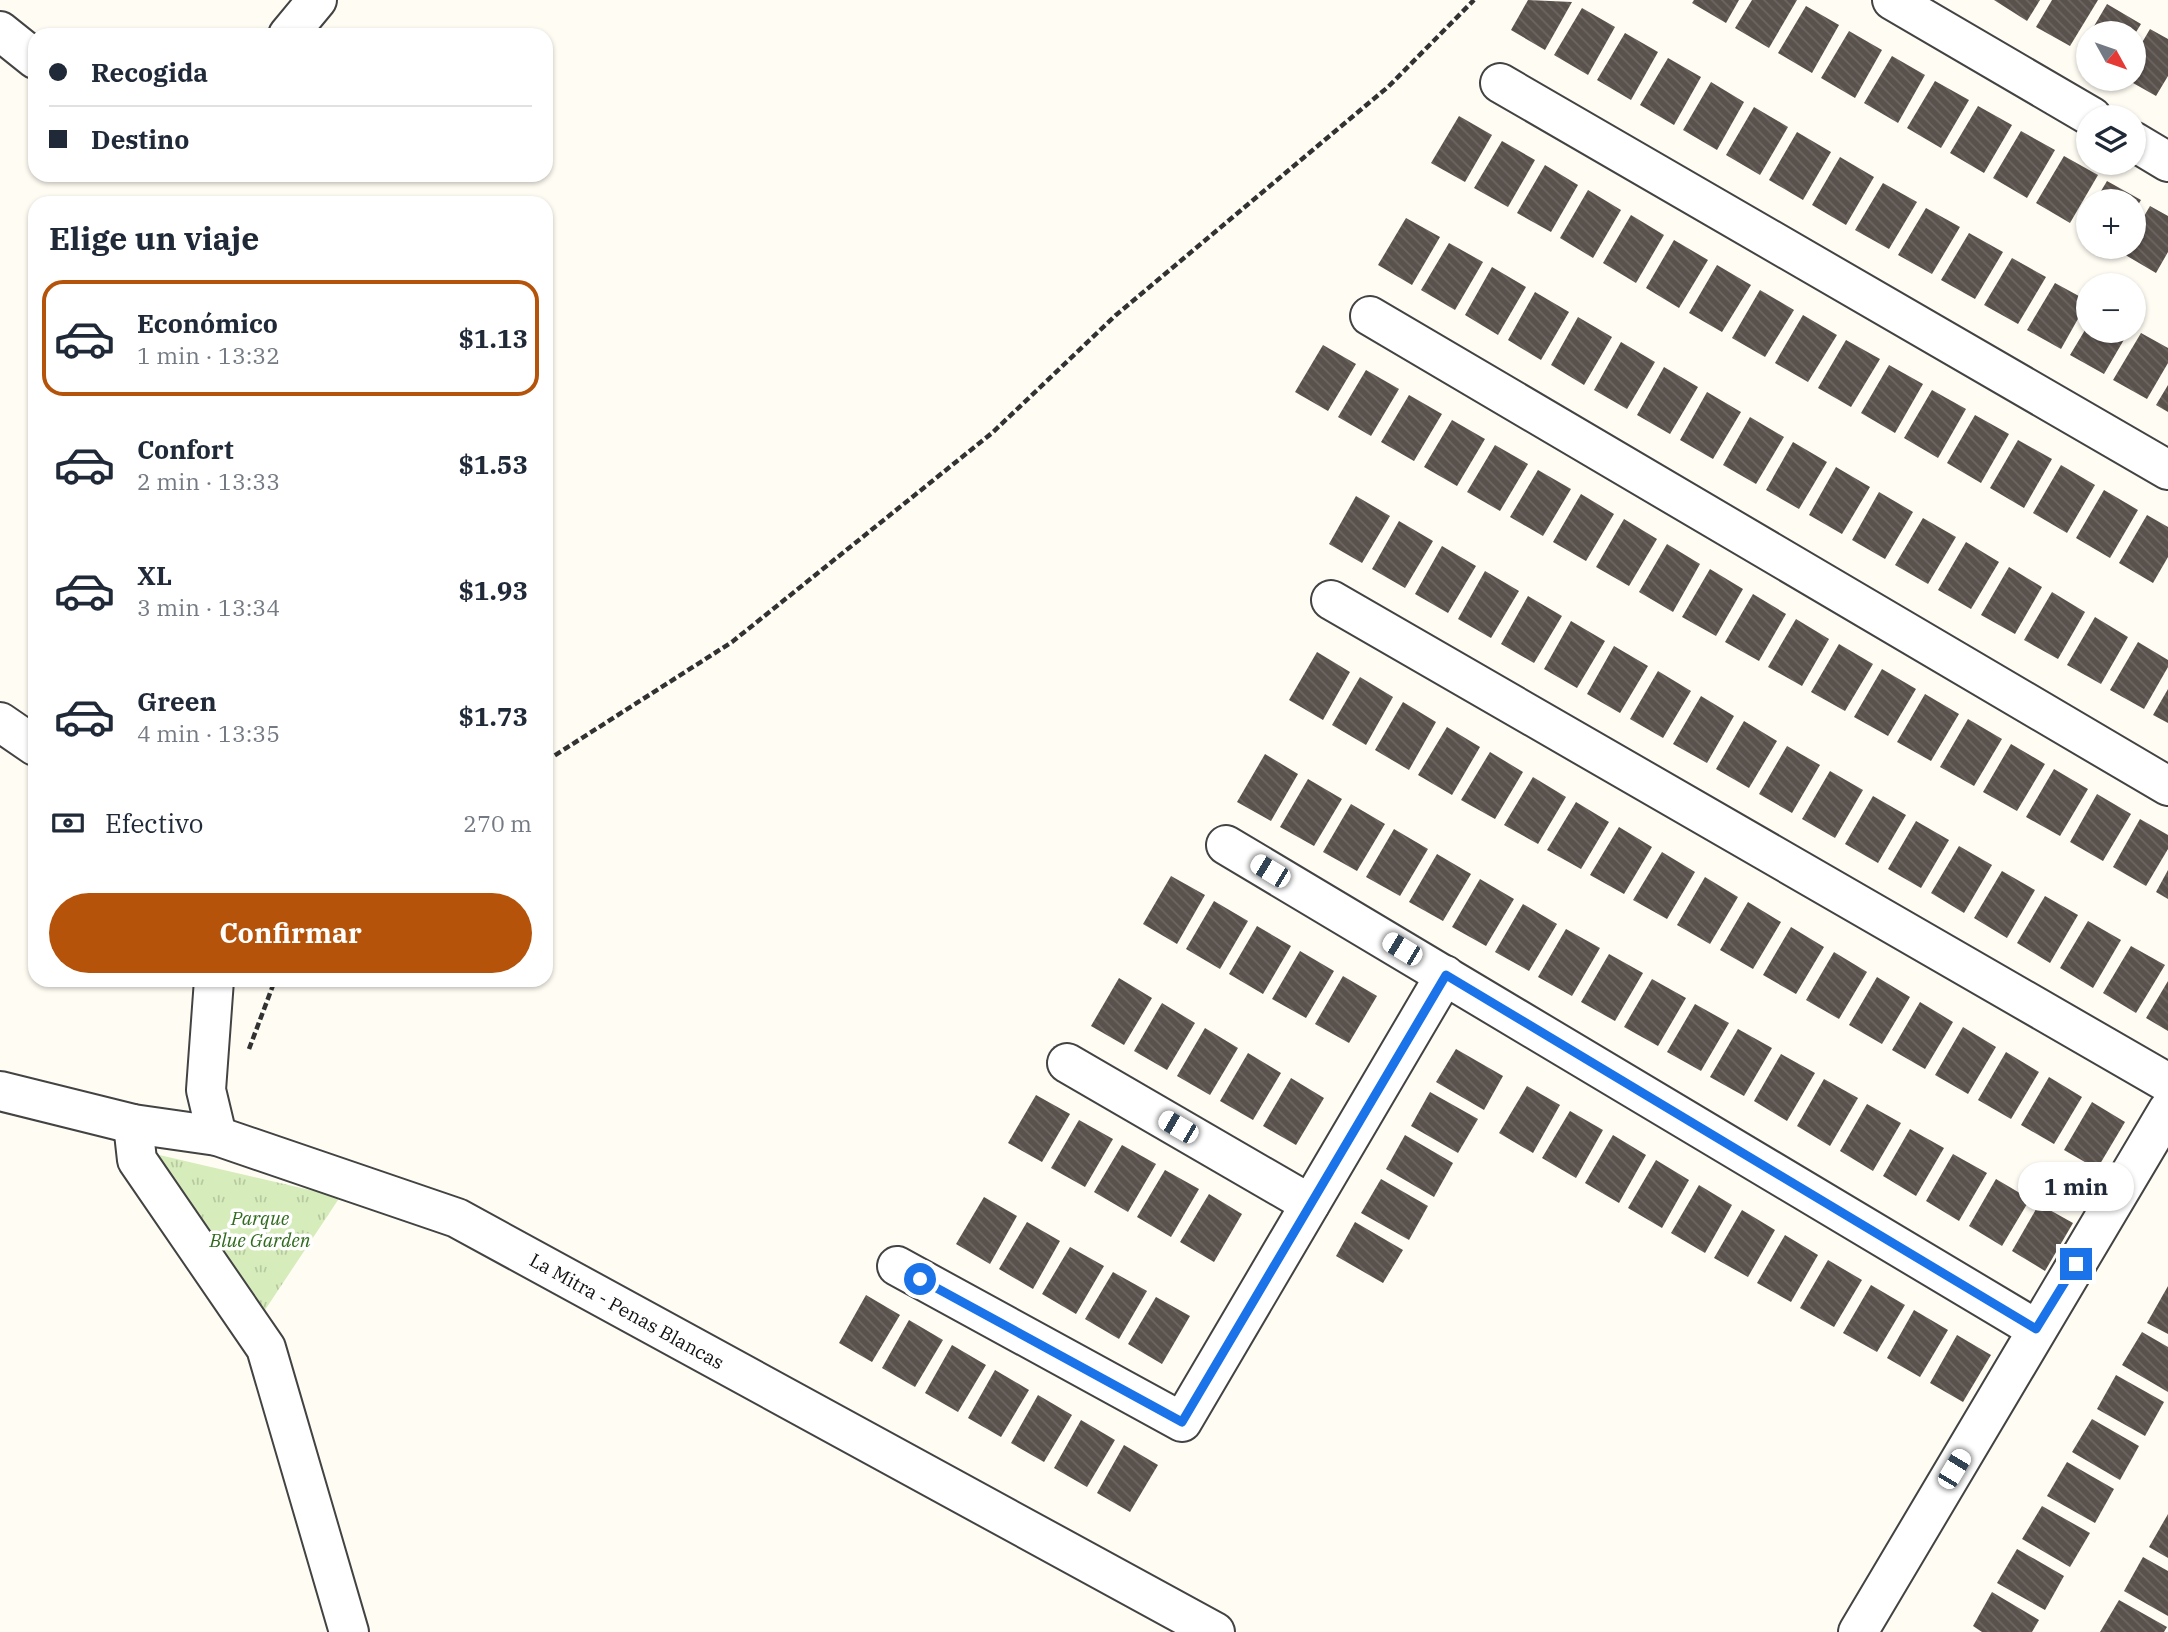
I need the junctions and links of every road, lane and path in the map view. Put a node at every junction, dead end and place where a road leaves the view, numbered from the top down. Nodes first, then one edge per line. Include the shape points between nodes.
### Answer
1 (317, 0) edge
2 (1474, 0) edge
3 (1892, 0) edge
4 (294, 28) edge
5 (0, 31) edge
6 (28, 53) edge
7 (1500, 83) dead end
8 (2076, 108) edge
9 (2146, 149) edge
10 (2168, 162) edge
11 (1370, 316) dead end
12 (2168, 470) edge
13 (1331, 600) dead end
14 (0, 722) edge
15 (28, 741) edge
16 (553, 757) edge
17 (2168, 786) edge
18 (1226, 845) dead end
19 (1446, 975) junction
20 (213, 987) edge
21 (1067, 1063) dead end
22 (2168, 1083) edge
23 (0, 1091) edge
24 (2168, 1110) edge
25 (133, 1124) junction
26 (217, 1136) junction
27 (1310, 1204) junction
28 (897, 1266) dead end
29 (2036, 1329) junction
30 (349, 1632) edge
31 (1214, 1632) edge
32 (1858, 1632) edge

1 - 4 street
2 - 16 path via 1388,87 1116,315 992,433 732,642
3 - 8 street
5 - 6 street
7 - 12 street
9 - 10 street
11 - 17 street
13 - 22 street
14 - 15 street
18 - 19 street
19 - 27 street
19 - 29 street
20 - 26 street via 206,1090
21 - 27 street
23 - 25 street, La Mitra - Penas Blancas
24 - 29 street
25 - 26 street, La Mitra - Penas Blancas
25 - 30 street via 137,1160 266,1348
26 - 31 street, La Mitra - Penas Blancas via 457,1218
27 - 28 street via 1182,1422
29 - 32 street

